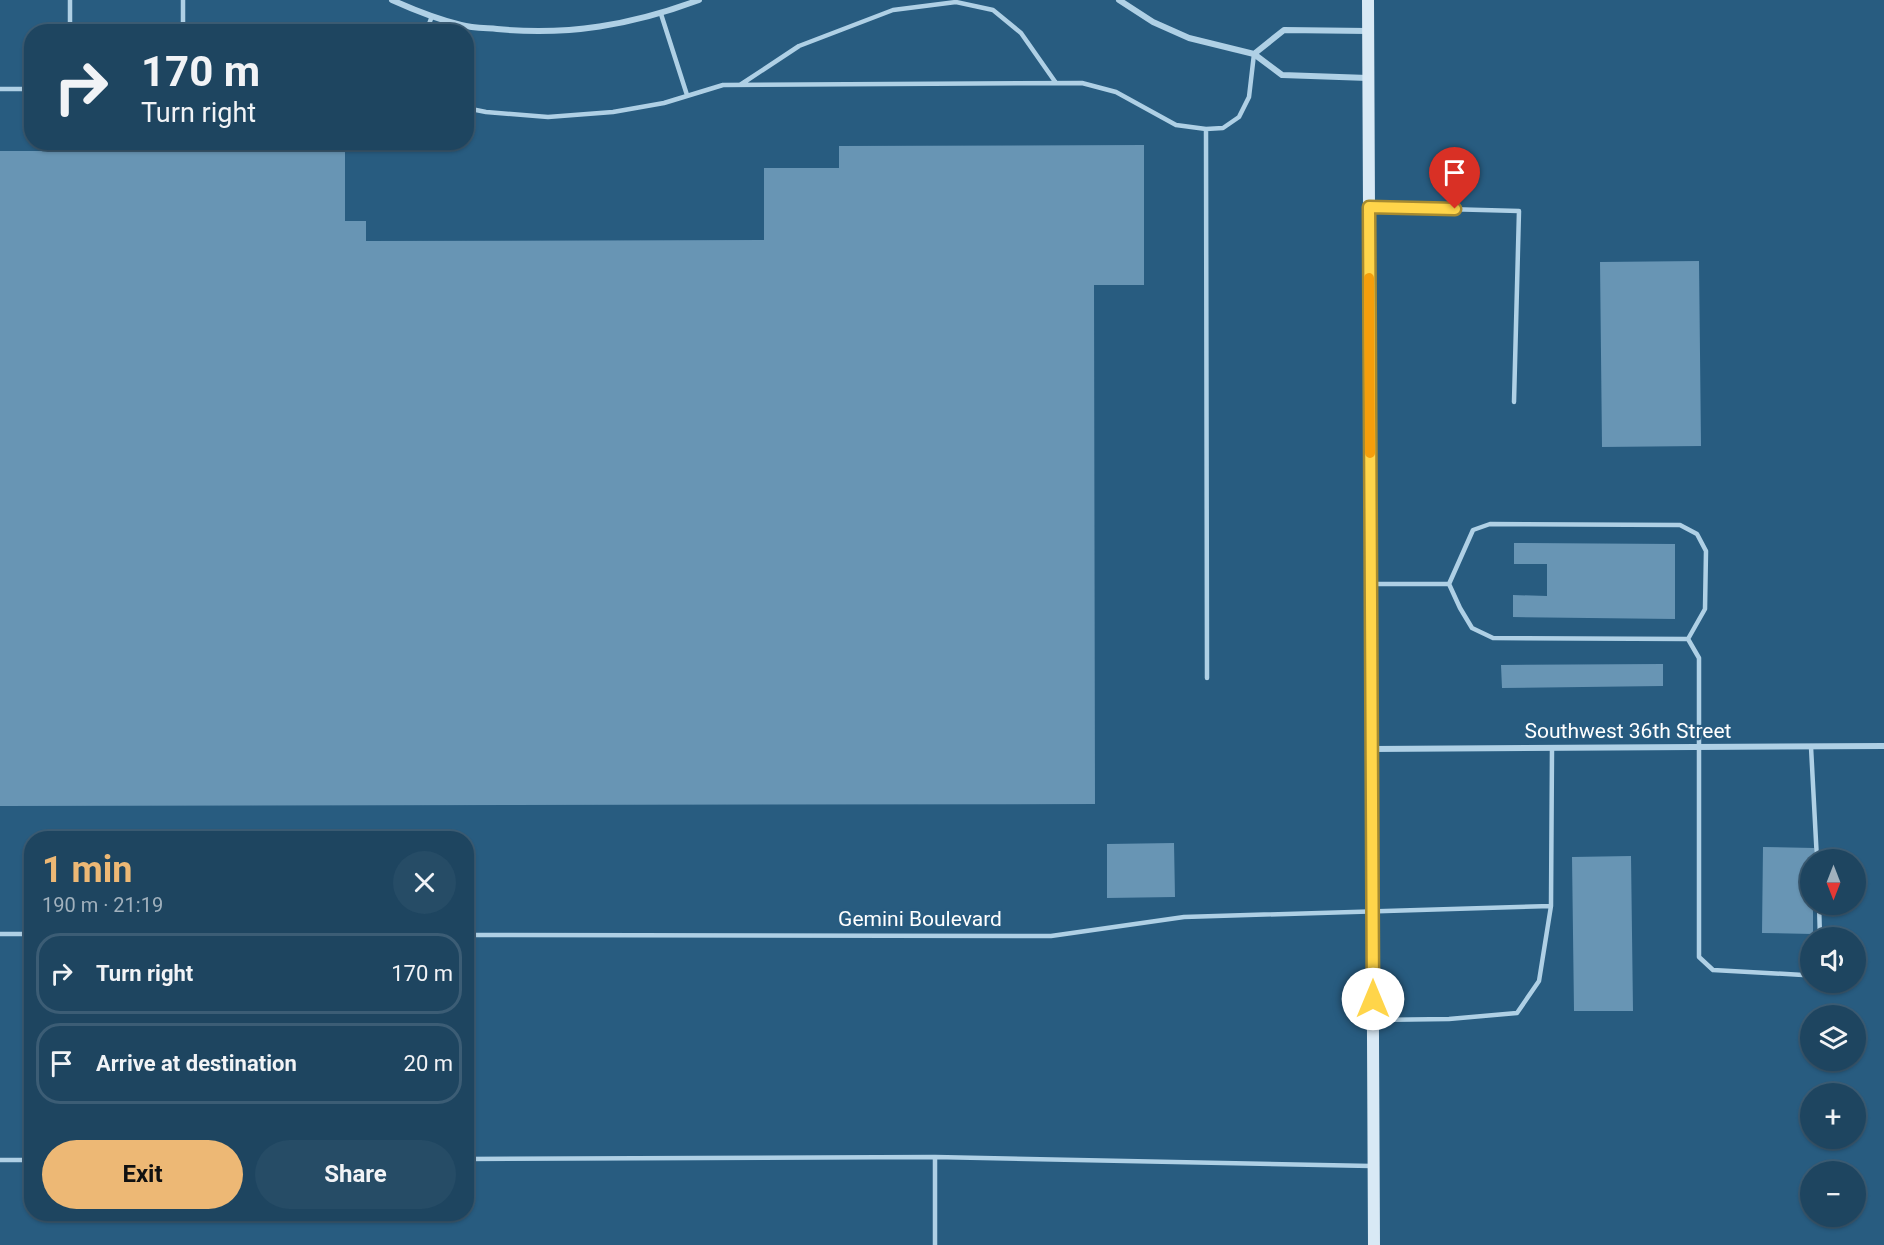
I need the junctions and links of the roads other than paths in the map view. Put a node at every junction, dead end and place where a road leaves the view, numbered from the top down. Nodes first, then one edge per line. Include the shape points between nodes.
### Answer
1 (70, 0) edge
2 (183, 0) edge
3 (392, 0) edge
4 (699, 0) edge
5 (1119, 0) edge
6 (1368, 0) edge
7 (661, 14) junction
8 (432, 16) junction
9 (70, 24) edge
10 (183, 24) edge
11 (429, 24) edge
12 (459, 24) edge
13 (474, 26) edge
14 (1368, 31) junction
15 (1254, 54) junction
16 (1368, 78) junction
17 (1056, 82) junction
18 (740, 85) junction
19 (0, 89) edge
20 (24, 89) edge
21 (687, 95) junction
22 (474, 110) edge
23 (1206, 129) junction
24 (1369, 207) junction
25 (1514, 402) dead end
26 (1371, 584) junction
27 (1449, 584) junction
28 (1688, 639) junction
29 (1207, 678) dead end
30 (1700, 747) junction
31 (1811, 747) junction
32 (1884, 747) edge
33 (1552, 748) junction
34 (1372, 749) junction
35 (1816, 849) edge
36 (1551, 906) junction
37 (1373, 911) junction
38 (0, 934) edge
39 (24, 934) edge
40 (474, 935) edge
41 (1800, 975) edge
42 (1373, 1020) junction
43 (935, 1157) junction
44 (474, 1159) edge
45 (0, 1160) edge
46 (24, 1160) edge
47 (1374, 1166) junction
48 (935, 1245) edge
49 (1374, 1245) edge

1 - 9 lane
2 - 10 lane
3 - 8 street
4 - 7 street
5 - 15 street via 1153,22 1189,38
6 - 14 main road
7 - 13 street via 616,25 527,32
7 - 21 lane
8 - 11 lane
8 - 12 street
14 - 15 street via 1284,30
14 - 16 main road
15 - 16 street via 1282,75
15 - 23 lane via 1249,97 1239,117 1223,128
16 - 24 main road
17 - 18 lane
17 - 18 lane via 1021,33 993,10 956,2 893,10 799,46
17 - 23 lane via 1082,82 1116,92 1176,125
18 - 21 lane via 723,85
19 - 20 lane
21 - 22 lane via 613,112 548,117
23 - 29 lane
24 - 25 lane via 1519,211
24 - 26 main road
26 - 27 lane
26 - 34 main road
27 - 28 lane via 1472,628 1492,638
27 - 28 lane via 1473,530 1490,524 1680,525 1697,534 1706,551 1705,609
28 - 30 lane via 1699,658
30 - 31 street, Southwest 36th Street
30 - 33 street, Southwest 36th Street
30 - 41 lane via 1699,957 1713,970
31 - 32 street, Southwest 36th Street
31 - 35 lane
33 - 34 street, Southwest 36th Street
33 - 36 lane
34 - 37 main road
36 - 37 lane, Gemini Boulevard
36 - 42 lane via 1539,981 1517,1013
37 - 40 lane, Gemini Boulevard via 1185,916 1051,936
37 - 42 main road
38 - 39 lane
42 - 47 main road
43 - 44 lane
43 - 47 lane
43 - 48 lane
45 - 46 lane
47 - 49 main road

